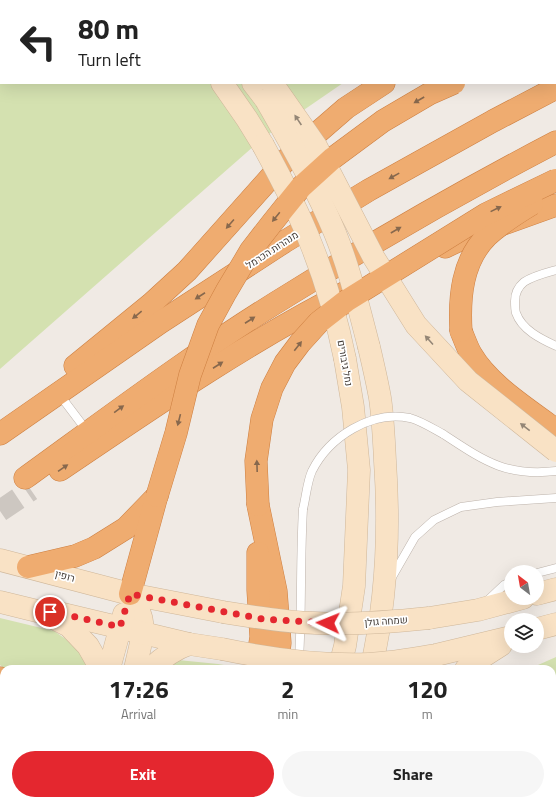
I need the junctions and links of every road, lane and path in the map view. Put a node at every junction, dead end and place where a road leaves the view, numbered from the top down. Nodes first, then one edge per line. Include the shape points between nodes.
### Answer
1 (223, 84) edge
2 (254, 84) edge
3 (273, 84) edge
4 (382, 84) edge
5 (452, 84) edge
6 (556, 88) edge
7 (556, 142) edge
8 (556, 180) edge
9 (556, 188) edge
10 (556, 205) edge
11 (556, 270) edge
12 (556, 346) edge
13 (59, 394) junction
14 (0, 428) edge
15 (556, 430) edge
16 (88, 432) junction
17 (0, 434) edge
18 (556, 451) edge
19 (556, 471) edge
20 (157, 496) junction
21 (556, 498) edge
22 (258, 505) junction
23 (0, 560) edge
24 (28, 567) junction
25 (556, 568) edge
26 (544, 571) edge
27 (504, 585) edge
28 (556, 590) edge
29 (544, 593) edge
30 (130, 594) junction
31 (384, 598) junction
32 (0, 602) edge
33 (504, 603) edge
34 (478, 610) junction
35 (37, 611) junction
36 (556, 624) edge
37 (120, 627) junction
38 (544, 627) edge
39 (144, 633) junction
40 (504, 640) edge
41 (504, 642) edge
42 (189, 644) junction
43 (99, 665) edge
44 (110, 665) edge
45 (136, 665) edge
46 (155, 665) edge
47 (257, 665) edge
48 (277, 665) edge
49 (298, 665) edge
50 (340, 665) edge
51 (371, 665) edge
52 (471, 665) edge

1 - 50 main road, נחל גיבורים, bridge via 263,145 287,189 326,287 345,359 359,470 354,586
2 - 31 main road, bridge via 302,161 324,207 348,272 370,347 380,398 387,484 388,540
18 -> 3 main road, bridge via 468,381 416,326 374,258 316,146
4 -> 14 highway via 346,108 286,160 187,271 151,304
5 -> 20 highway, bridge via 383,121 333,158 301,186 251,250 208,325 190,375
6 -> 13 highway, מנהרות הכרמל via 369,190 284,242 161,322
16 -> 7 highway via 164,376 289,294 476,184
22 -> 8 highway, bridge via 256,461 262,419 272,388 285,363 319,322 346,300 486,214
9 - 15 highway, bridge via 487,236 467,267 461,290 460,310 461,331 471,353 484,371 499,386
16 -> 10 highway, bridge via 28,484 302,314 464,238
11 - 12 lane via 533,277 524,283 517,290 515,298 516,313 523,325
13 - 16 lane
13 - 17 highway, מנהרות הכרמל
19 - 49 lane, bridge via 539,473 509,470 483,460 425,424 412,418 398,416 373,420 358,426 331,444 319,457 311,473 303,509
20 - 24 highway via 126,528 94,548 75,556
20 - 30 highway
21 - 31 lane via 461,507 434,520 415,537 395,570
22 - 47 highway via 261,637
22 - 48 highway via 276,591 280,643
23 - 24 main road, רופין
24 - 30 main road, רופין
25 - 26 lane
27 - 34 lane
28 - 29 main road
30 - 34 main road, שמחה גולן, bridge via 263,619 316,623 367,623 429,618
30 - 37 main road
30 - 39 main road via 141,614
31 - 51 main road
32 - 35 main road
33 - 34 main road, שמחה גולן
35 - 37 main road
35 - 43 main road via 69,626 88,646
36 - 38 main road
37 - 39 main road
37 - 44 main road
39 - 42 main road
39 - 45 main road
40 - 42 main road, bridge via 405,660 352,664 269,658
41 - 52 main road
42 - 46 main road via 178,647

